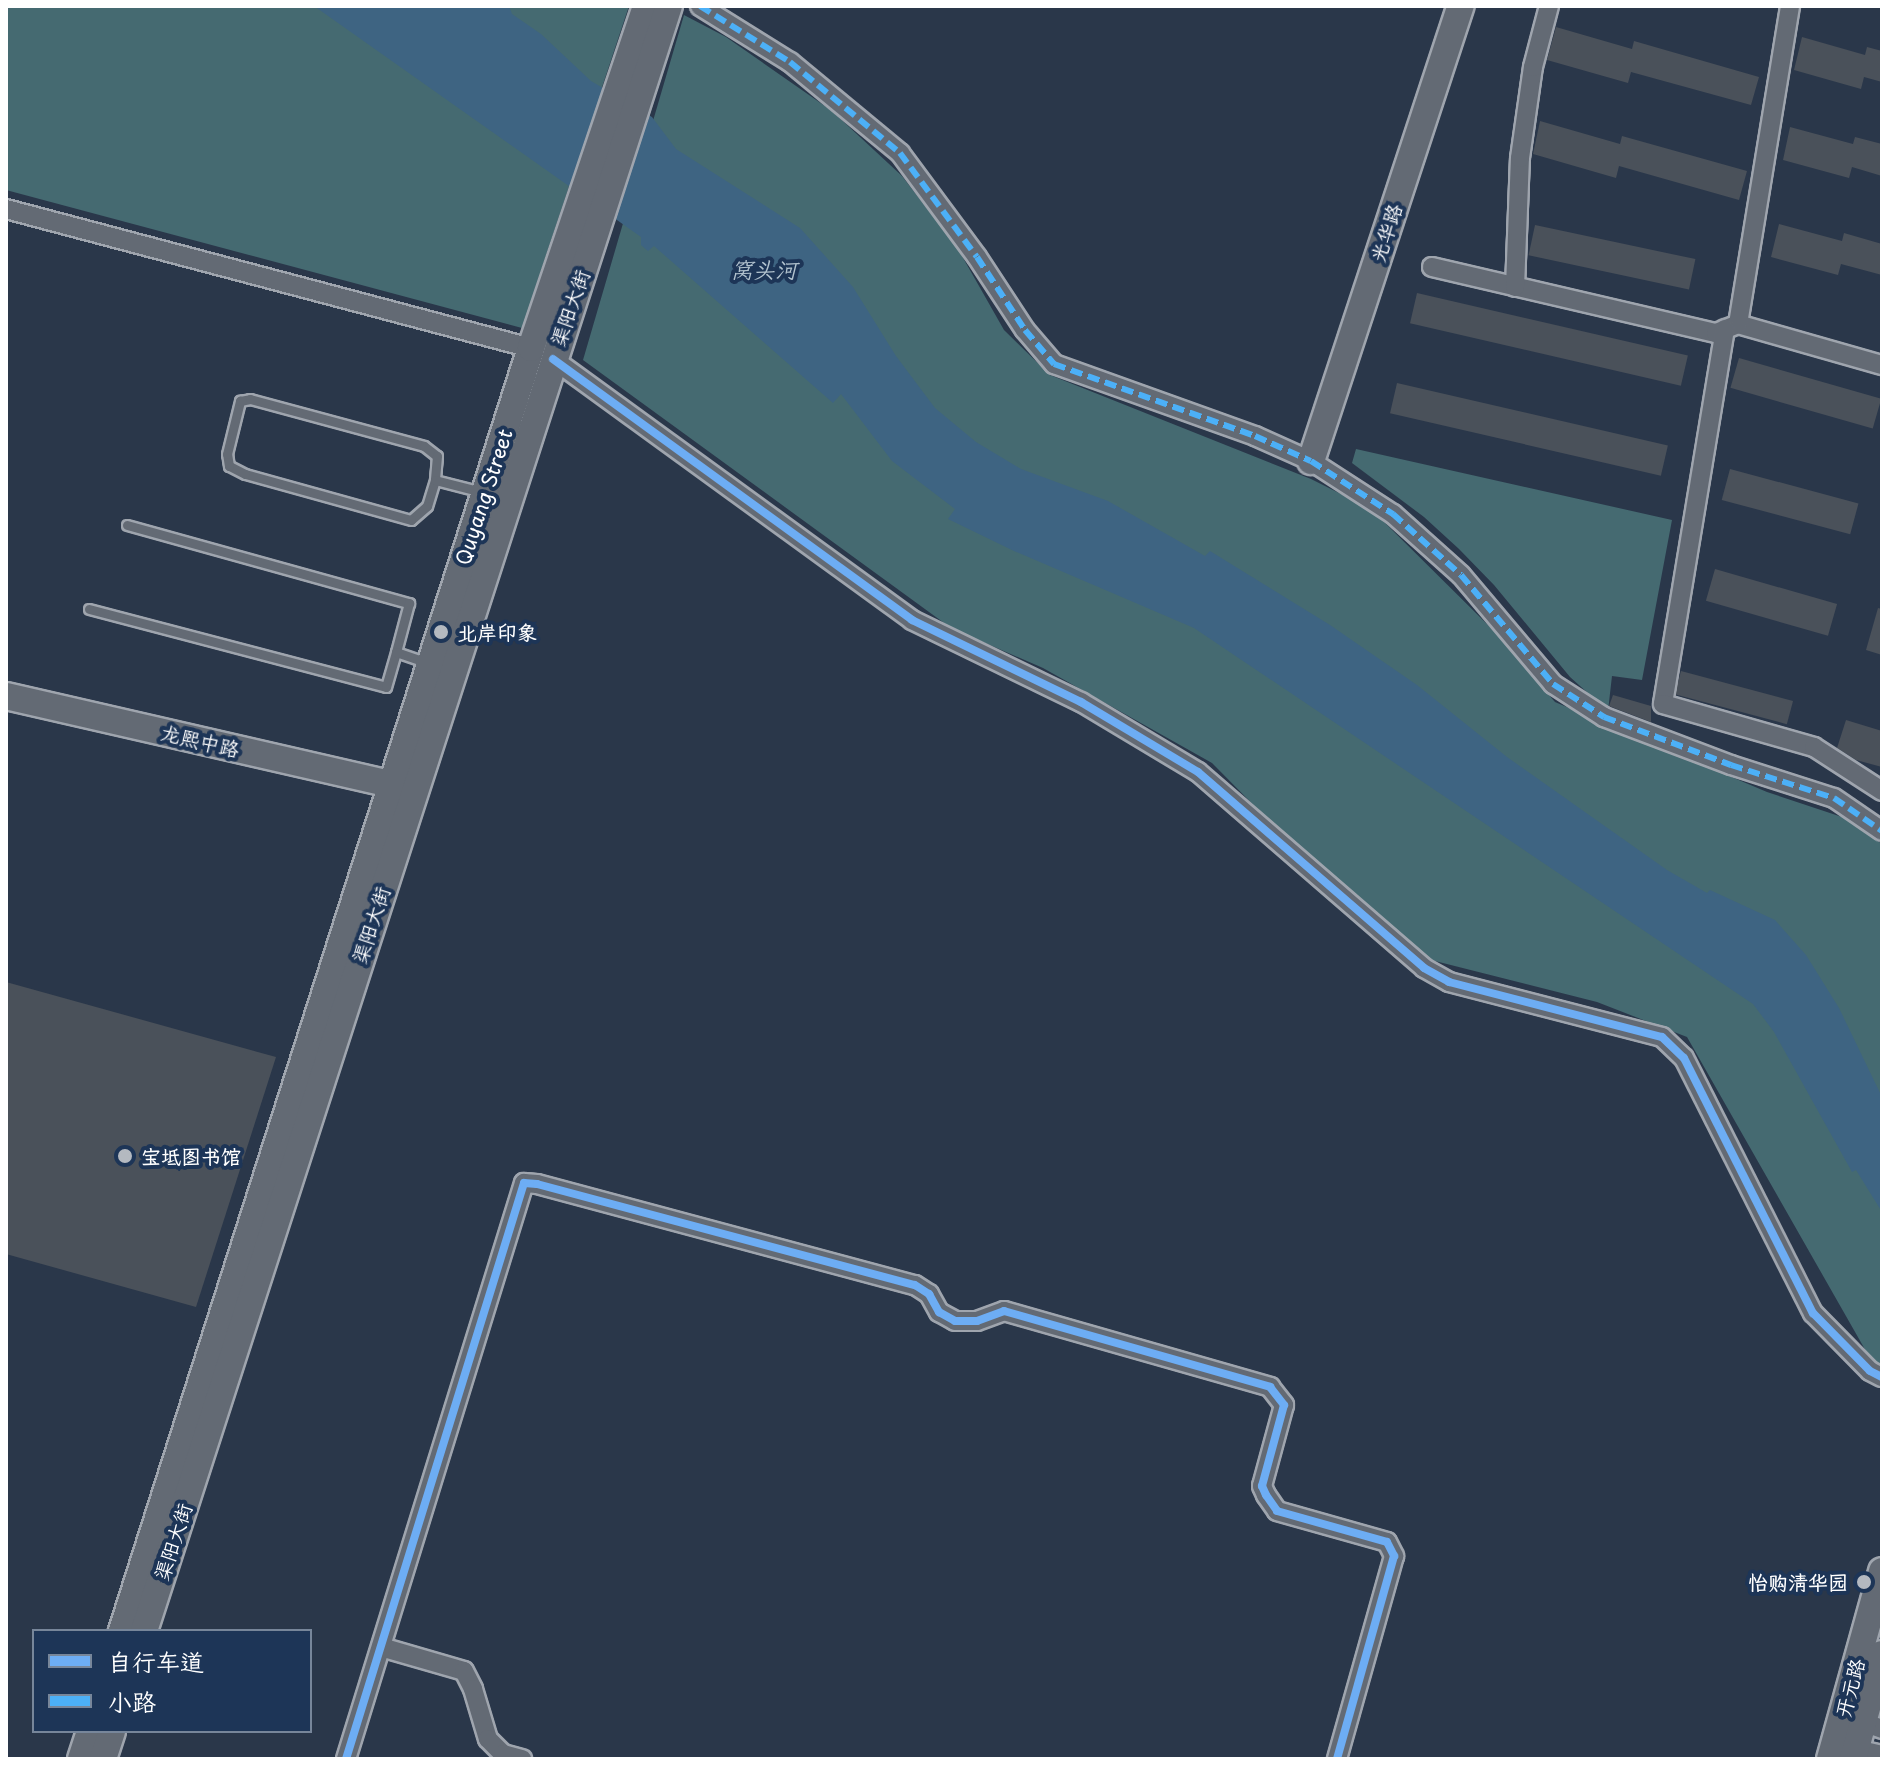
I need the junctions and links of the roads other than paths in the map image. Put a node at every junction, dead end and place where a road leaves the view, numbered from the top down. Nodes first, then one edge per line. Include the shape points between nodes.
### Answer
1 (646, 6) edge
2 (669, 6) edge
3 (700, 6) edge
4 (1461, 6) edge
5 (1549, 6) edge
6 (1790, 6) edge
7 (631, 86) junction
8 (6, 209) edge
9 (1432, 267) dead end
10 (1515, 287) junction
11 (1731, 326) junction
12 (542, 354) junction
13 (1882, 365) edge
14 (1311, 461) junction
15 (435, 480) junction
16 (486, 493) junction
17 (127, 525) dead end
18 (89, 609) dead end
19 (396, 652) junction
20 (432, 664) junction
21 (6, 696) edge
22 (394, 785) junction
23 (1882, 791) edge
24 (1882, 831) edge
25 (1882, 1377) edge
26 (1882, 1571) edge
27 (123, 1629) edge
28 (145, 1629) edge
29 (381, 1647) junction
30 (1882, 1654) edge
31 (1872, 1726) edge
32 (89, 1733) edge
33 (111, 1733) edge
34 (1854, 1754) edge
35 (1882, 1755) edge
36 (81, 1759) edge
37 (103, 1759) edge
38 (346, 1759) edge
39 (522, 1759) edge
40 (1337, 1759) edge
41 (1830, 1759) edge

1 - 7 main road
2 - 7 main road
3 - 14 street via 790,62 900,153 1054,364
4 - 14 main road, 光华路
5 - 10 street via 1533,67 1520,158
6 - 11 street
7 - 12 main road, Quyang Street
8 - 12 street
9 - 10 street
10 - 11 street via 1716,333
11 - 13 street
11 - 23 street via 1663,704 1814,747
12 - 16 main road, Quyang Street
12 - 25 street via 912,620 1081,702 1198,772 1424,968 1449,982 1662,1037 1684,1058 1813,1313
12 - 28 main road, 渠阳大街
14 - 24 street via 1393,514 1461,575 1553,684 1604,717 1834,798
15 - 15 lane via 437,456 424,446 250,399 240,401 227,454 229,466 245,474 411,520 427,506
15 - 16 lane
16 - 20 main road, Quyang Street
17 - 19 lane via 409,603
18 - 19 lane via 386,687
19 - 20 lane
20 - 22 main road, Quyang Street
21 - 22 main road, 龙熙中路
22 - 27 main road, 渠阳大街
26 - 41 main road, 开元路
29 - 38 street
29 - 39 street via 464,1671 488,1739 503,1754
29 - 40 street via 524,1183 537,1184 915,1285 929,1294 939,1312 955,1321 977,1321 1004,1311 1270,1387 1284,1405 1262,1486 1277,1511 1387,1542 1394,1556
30 - 31 main road
31 - 34 main road
32 - 36 main road
33 - 37 main road
34 - 35 street

